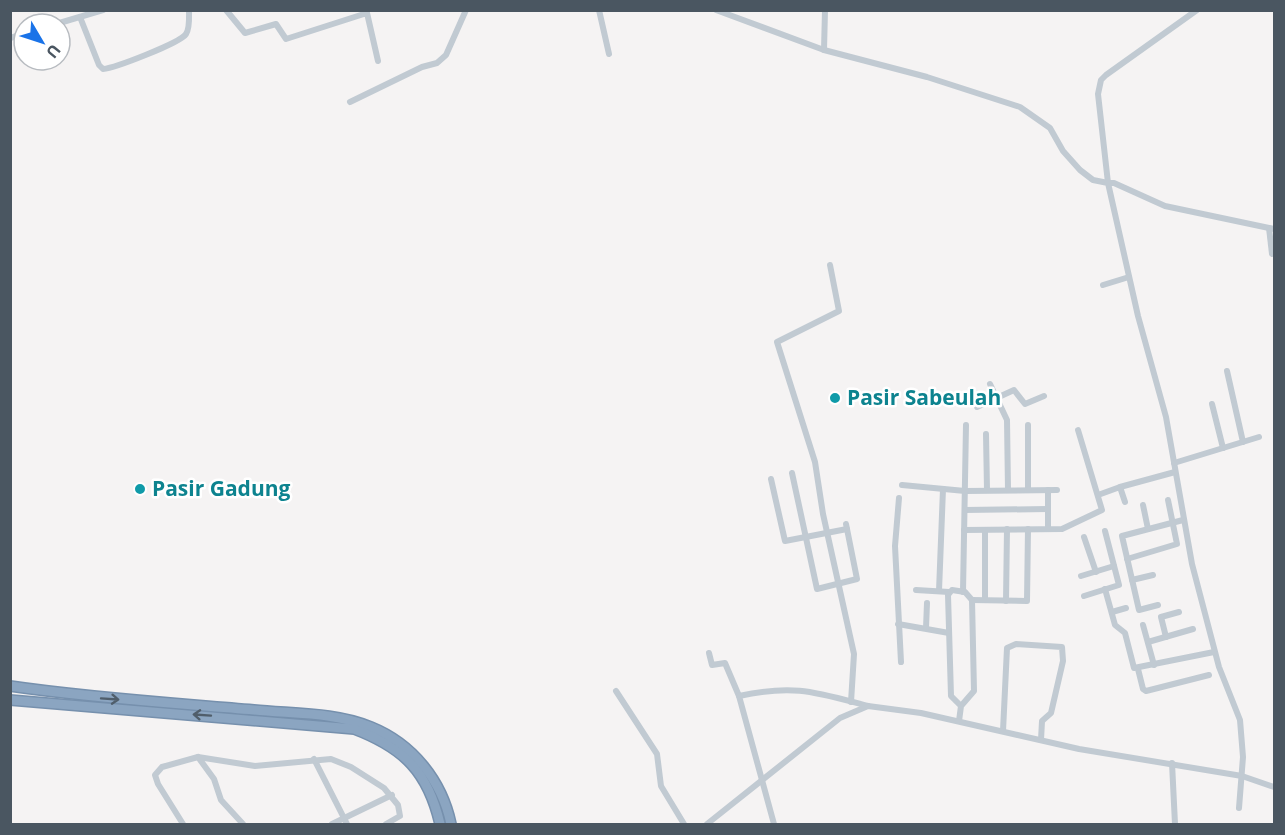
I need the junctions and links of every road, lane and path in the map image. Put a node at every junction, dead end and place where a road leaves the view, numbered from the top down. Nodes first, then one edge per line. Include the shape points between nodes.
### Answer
1 (103, 10) edge
2 (189, 10) edge
3 (226, 10) edge
4 (466, 10) edge
5 (600, 10) edge
6 (716, 10) edge
7 (825, 10) edge
8 (1197, 10) edge
9 (80, 17) junction
10 (72, 19) edge
11 (824, 50) junction
12 (609, 54) dead end
13 (378, 61) dead end
14 (350, 102) dead end
15 (1108, 183) junction
16 (1272, 228) edge
17 (1272, 254) dead end
18 (830, 265) dead end
19 (1129, 277) junction
20 (1103, 285) dead end
21 (1227, 371) dead end
22 (990, 384) dead end
23 (1044, 396) dead end
24 (997, 398) junction
25 (1212, 404) dead end
26 (977, 407) dead end
27 (966, 425) dead end
28 (1028, 425) dead end
29 (1078, 430) dead end
30 (987, 434) dead end
31 (1259, 437) dead end
32 (1243, 442) junction
33 (1223, 448) junction
34 (1174, 463) junction
35 (1175, 472) junction
36 (792, 473) dead end
37 (771, 479) dead end
38 (902, 485) dead end
39 (1120, 487) junction
40 (943, 489) junction
41 (965, 490) junction
42 (987, 490) junction
43 (1008, 490) junction
44 (1028, 490) junction
45 (1048, 490) junction
46 (1056, 490) dead end
47 (1098, 495) junction
48 (899, 498) dead end
49 (1168, 500) dead end
50 (1125, 502) dead end
51 (1143, 505) dead end
52 (1048, 509) junction
53 (965, 510) junction
54 (1183, 520) junction
55 (1172, 523) junction
56 (1007, 529) junction
57 (1028, 529) junction
58 (1048, 529) junction
59 (1148, 529) junction
60 (964, 530) junction
61 (985, 530) junction
62 (1105, 531) dead end
63 (827, 533) junction
64 (806, 537) junction
65 (1084, 537) dead end
66 (1127, 559) junction
67 (1114, 566) junction
68 (1096, 572) junction
69 (1153, 575) dead end
70 (1081, 576) dead end
71 (1132, 580) junction
72 (838, 585) junction
73 (1105, 589) junction
74 (916, 590) dead end
75 (939, 591) junction
76 (949, 592) junction
77 (963, 592) junction
78 (1084, 596) dead end
79 (972, 600) junction
80 (985, 600) junction
81 (1006, 601) junction
82 (927, 603) dead end
83 (1158, 605) dead end
84 (1126, 608) dead end
85 (1112, 612) junction
86 (1179, 612) dead end
87 (898, 624) junction
88 (1143, 625) dead end
89 (926, 628) junction
90 (1193, 629) dead end
91 (949, 633) junction
92 (1166, 637) junction
93 (1148, 642) junction
94 (1214, 652) junction
95 (709, 653) dead end
96 (901, 662) dead end
97 (1154, 665) junction
98 (1138, 669) junction
99 (1209, 675) dead end
100 (10, 686) edge
101 (616, 691) dead end
102 (10, 692) edge
103 (739, 696) junction
104 (10, 700) edge
105 (85, 702) junction
106 (850, 702) junction
107 (10, 706) edge
108 (868, 706) junction
109 (961, 706) junction
110 (959, 721) junction
111 (1003, 731) junction
112 (1041, 740) junction
113 (198, 757) junction
114 (314, 759) junction
115 (1172, 763) junction
116 (1242, 776) junction
117 (763, 780) junction
118 (1275, 787) edge
119 (392, 795) junction
120 (1239, 808) dead end
121 (344, 818) junction
122 (183, 825) edge
123 (243, 825) edge
124 (332, 825) edge
125 (347, 825) edge
126 (386, 825) edge
127 (440, 825) edge
128 (451, 825) edge
129 (684, 825) edge
130 (707, 825) edge
131 (774, 825) edge
132 (1175, 825) edge

1 - 9 street
2 - 9 street via 188,31 181,38 103,69
3 - 13 street via 245,33 276,24 286,39 367,13
4 - 14 street via 451,44 437,63
5 - 12 street
6 - 11 street
7 - 11 street
8 - 15 street via 1101,80 1098,94
9 - 10 street
11 - 15 street via 927,77 1026,110 1050,128 1063,152 1080,170 1093,180
15 - 16 street via 1165,206
15 - 19 street
16 - 17 street
18 - 63 street via 840,311 777,342 815,462
19 - 20 street
19 - 34 street via 1166,417
21 - 32 street
22 - 24 street
23 - 24 street via 1027,404 1014,390
24 - 26 street
24 - 43 street via 1007,420
25 - 33 street
27 - 41 street
28 - 44 street
29 - 47 street
30 - 42 street
31 - 32 street
32 - 33 street
33 - 34 street
34 - 35 street
35 - 39 street
35 - 54 street
36 - 64 street
37 - 64 street via 785,541
38 - 40 street
39 - 47 street
39 - 50 street
40 - 41 street
40 - 75 street
41 - 42 street
41 - 53 street
42 - 43 street
43 - 44 street
44 - 45 street
45 - 46 street
45 - 52 street
47 - 58 street via 1102,510 1068,528
48 - 87 street via 895,546
49 - 55 street
51 - 59 street
52 - 53 street
52 - 58 street
53 - 60 street
54 - 55 street
54 - 94 street
55 - 59 street
55 - 66 street via 1177,544
56 - 57 street
56 - 61 street
56 - 81 street
57 - 58 street
57 - 81 street via 1027,601
59 - 66 street via 1122,536
60 - 61 street
60 - 77 street
61 - 80 street
62 - 67 street
63 - 64 street
63 - 72 street
63 - 72 street via 847,526 857,579
64 - 72 street via 817,589
65 - 68 street
66 - 71 street
67 - 68 street
67 - 73 street via 1119,585
68 - 70 street
69 - 71 street
71 - 83 street via 1139,610
72 - 106 street via 854,654
73 - 78 street
73 - 85 street
74 - 75 street
75 - 76 street
76 - 77 street
76 - 91 street
77 - 79 street
79 - 80 street
79 - 109 street via 974,691
80 - 81 street
82 - 89 street
84 - 85 street
85 - 98 street via 1117,628 1125,633 1133,666
86 - 92 street via 1161,617
87 - 89 street
87 - 96 street
88 - 93 street
89 - 91 street
90 - 92 street
91 - 109 street via 951,696
92 - 93 street
93 - 97 street
94 - 97 street
94 - 116 street via 1240,720
95 - 103 street via 712,665 725,663
97 - 98 street
98 - 99 street via 1146,691
100 - 105 highway
101 - 129 street via 657,754 661,786
102 - 105 highway
103 - 106 street via 771,688 803,689
103 - 117 street
104 - 105 highway
105 - 107 highway
127 -> 105 highway via 433,797 413,765 385,741 354,729
105 -> 128 highway via 335,718 364,724 389,736 420,761 442,794
106 - 108 street
108 - 110 street
108 - 117 street via 840,718
109 - 110 street
110 - 111 street
111 - 112 street
111 - 112 street via 1007,648 1016,644 1062,647 1063,661 1051,713 1041,723
112 - 115 street
113 - 114 street via 255,766
113 - 122 street via 159,768 155,775
113 - 123 street via 214,779 221,800
114 - 119 street via 344,763
114 - 121 street
115 - 116 street
115 - 132 street
116 - 118 street
116 - 120 street
117 - 130 street
117 - 131 street
119 - 121 street
119 - 126 street via 400,816
121 - 124 street
121 - 125 street

